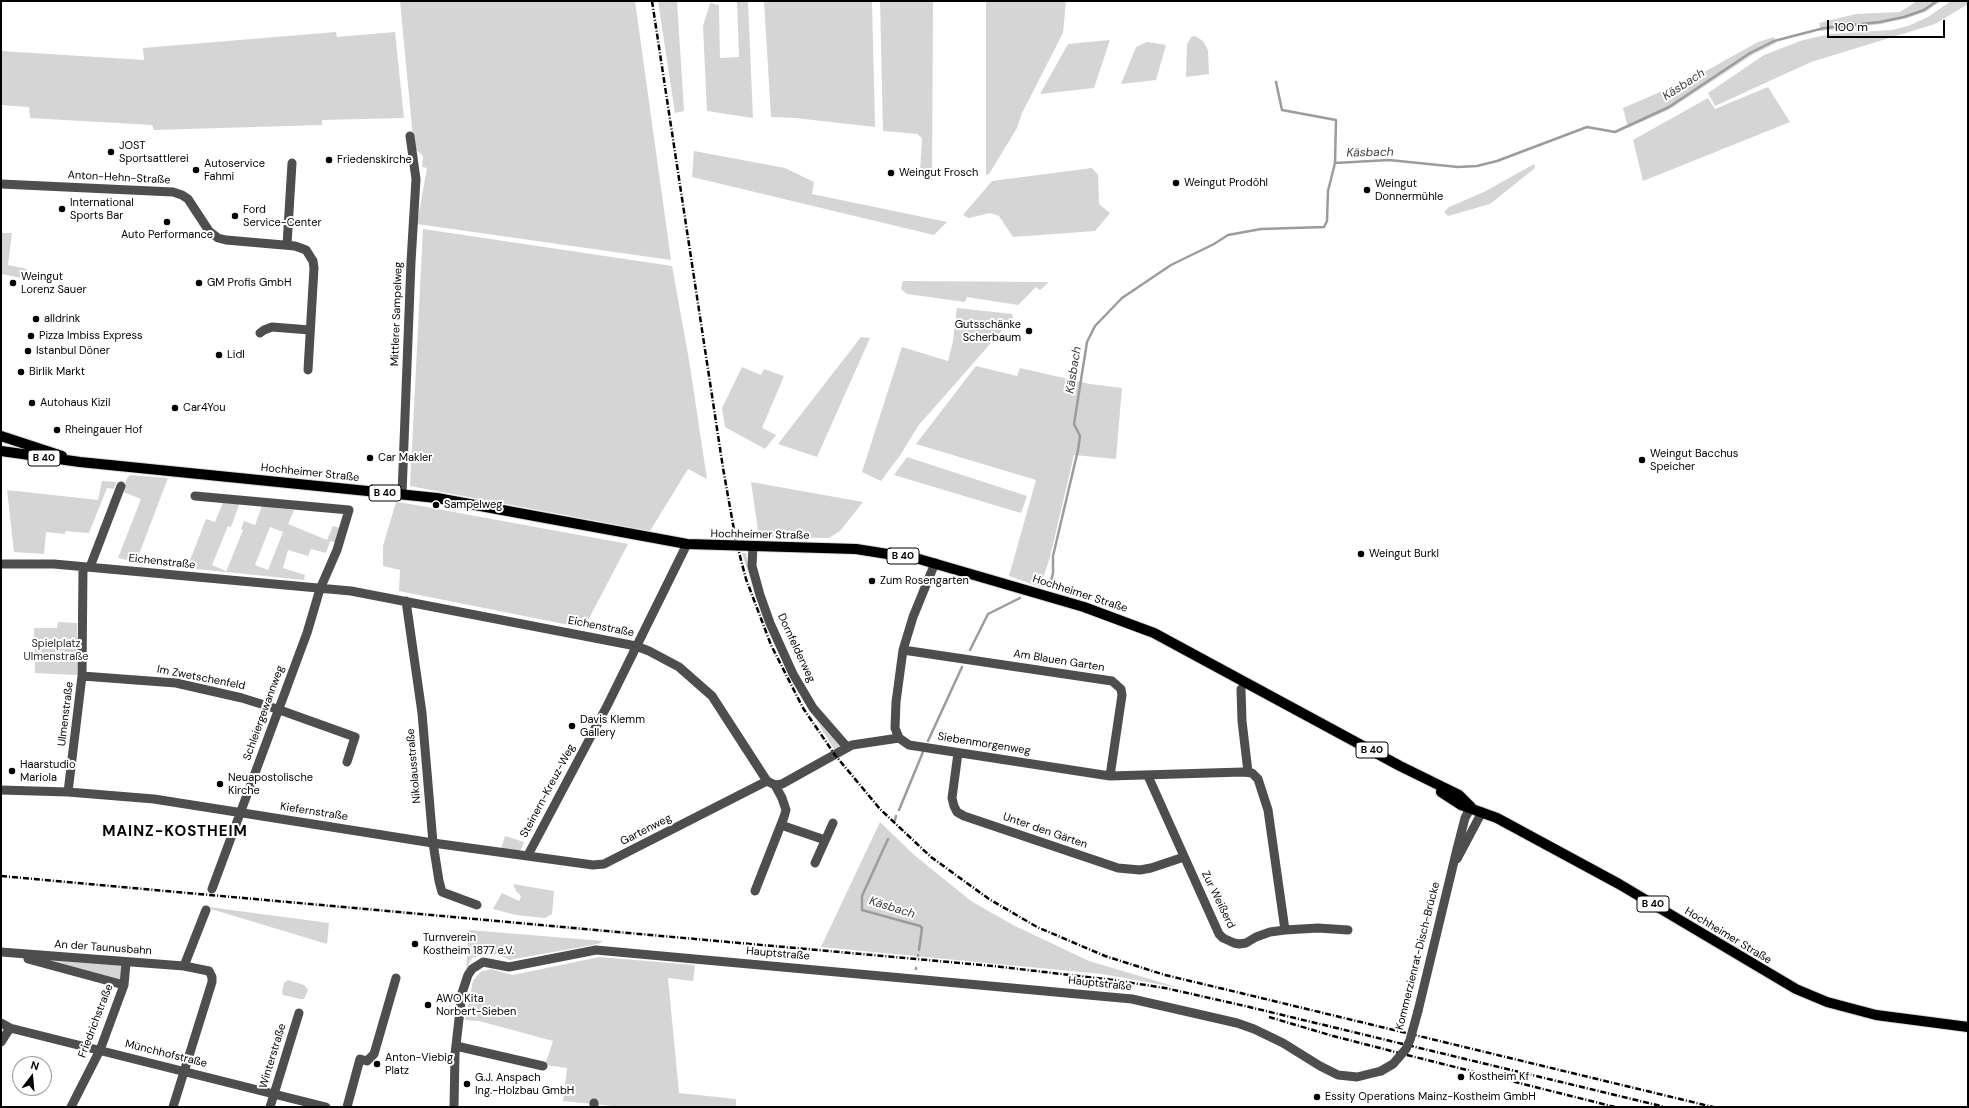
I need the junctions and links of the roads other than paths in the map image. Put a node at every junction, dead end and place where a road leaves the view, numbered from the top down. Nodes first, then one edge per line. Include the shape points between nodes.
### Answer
1 (410, 136) dead end
2 (292, 163) dead end
3 (1, 184) edge
4 (287, 245) junction
5 (310, 330) junction
6 (260, 333) dead end
7 (308, 370) dead end
8 (1, 436) edge
9 (1, 451) edge
10 (80, 462) junction
11 (121, 486) dead end
12 (402, 494) junction
13 (195, 496) dead end
14 (687, 544) junction
15 (753, 546) junction
16 (935, 563) junction
17 (1, 564) edge
18 (86, 567) junction
19 (320, 589) junction
20 (406, 601) junction
21 (636, 646) junction
22 (903, 650) junction
23 (82, 676) junction
24 (1241, 689) dead end
25 (277, 709) junction
26 (899, 738) junction
27 (847, 747) junction
28 (958, 753) junction
29 (348, 762) dead end
30 (1248, 772) junction
31 (1110, 776) junction
32 (1148, 776) junction
33 (771, 783) junction
34 (1, 790) edge
35 (68, 792) junction
36 (1471, 807) junction
37 (241, 812) junction
38 (1482, 812) junction
39 (833, 823) dead end
40 (781, 825) junction
41 (825, 840) junction
42 (433, 843) junction
43 (528, 855) junction
44 (1184, 857) junction
45 (816, 862) dead end
46 (1453, 866) junction
47 (212, 889) dead end
48 (755, 891) dead end
49 (477, 905) dead end
50 (206, 910) dead end
51 (1285, 930) junction
52 (1348, 930) dead end
53 (4, 953) edge
54 (126, 963) junction
55 (184, 966) junction
56 (396, 978) dead end
57 (124, 985) junction
58 (1164, 1006) joint
59 (299, 1013) dead end
60 (1, 1023) edge
61 (10, 1028) junction
62 (1968, 1028) edge
63 (1, 1042) edge
64 (456, 1046) junction
65 (100, 1050) junction
66 (543, 1066) dead end
67 (184, 1071) junction
68 (274, 1094) junction
69 (71, 1107) edge
70 (173, 1107) edge
71 (270, 1107) edge
72 (326, 1107) edge
73 (347, 1107) edge
74 (454, 1107) edge

1 - 12 street, Mittlerer Sampelweg via 416,179 410,262
2 - 4 street
3 - 4 street, Anton-Hehn-Straße via 173,192 182,194 188,200 209,231 218,238
4 - 5 street, Anton-Hehn-Straße via 306,250 313,261
5 - 6 street via 272,328
5 - 7 street, Anton-Hehn-Straße
8 - 10 main road, Hochheimer Straße / B 40
9 - 10 main road, Hochheimer Straße / B 40
10 - 12 main road, Hochheimer Straße / B 40
11 - 18 street, Ulmenstraße
12 - 14 main road, Hochheimer Straße / B 40 via 437,498
13 - 19 street via 349,510 337,550
14 - 15 main road, Hochheimer Straße / B 40
14 - 21 street, Steinern-Kreuz-Weg
15 - 16 main road, Hochheimer Straße / B 40 via 856,549
15 - 27 street, Dornfelderweg via 752,566 760,595 788,662 813,708
16 - 22 street via 913,617
16 - 36 main road, Hochheimer Straße / B 40 via 1084,607 1168,640 1400,766 1459,795
17 - 18 street, Eichenstraße
18 - 19 street, Eichenstraße
18 - 23 street, Ulmenstraße
19 - 20 street, Eichenstraße via 351,591
19 - 25 street, Schleiergewannweg via 307,633
20 - 21 street, Eichenstraße
20 - 42 street, Nikolausstraße via 422,713
21 - 33 street, Eichenstraße via 678,667 703,687
21 - 43 street, Steinern-Kreuz-Weg
22 - 26 street via 896,702 895,728
22 - 31 street, Am Blauen Garten via 1112,681 1118,685 1122,695
23 - 25 street, Im Zwetschenfeld via 176,683
23 - 35 street, Ulmenstraße
24 - 30 street
25 - 29 street, Im Zwetschenfeld via 355,737
25 - 37 street, Schleiergewannweg
26 - 27 street, Gartenweg
26 - 28 street, Siebenmorgenweg via 909,745
27 - 33 street, Gartenweg via 782,784
28 - 31 street, Siebenmorgenweg
28 - 44 street, Unter den Gärten via 952,798 957,812 964,816 1118,868 1140,870
30 - 32 street, Siebenmorgenweg
30 - 51 street via 1256,776 1265,796
31 - 32 street, Siebenmorgenweg
32 - 44 street, Zur Weißerd
33 - 40 street, Eichenstraße via 785,804 786,810
33 - 43 street, Gartenweg via 604,864 586,864
34 - 35 street, Kiefernstraße
35 - 37 street, Kiefernstraße via 154,799
36 - 38 main road, Hochheimer Straße / B 40
36 - 46 street, Kommerzienrat-Disch-Brücke via 1465,818
37 - 42 street, Kiefernstraße
37 - 47 street, Schleiergewannweg
38 - 46 street, Kommerzienrat-Disch-Brücke
38 - 62 main road, Hochheimer Straße / B 40 via 1619,884 1796,989 1827,1002 1876,1015
39 - 41 street
40 - 41 street
40 - 48 street, Eichenstraße
41 - 45 street
42 - 43 street, Kiefernstraße
42 - 49 street, Nikolausstraße via 442,892
44 - 51 street, Zur Weißerd via 1223,938 1234,944 1246,943 1256,937
46 - 58 street, Kommerzienrat-Disch-Brücke, bridge via 1410,1040 1393,1064 1381,1071 1357,1077 1338,1075 1254,1029
50 - 55 street
51 - 52 street, Zur Weißerd
53 - 54 street, An der Taunusbahn
53 - 57 street, An der Taunusbahn
54 - 55 street, An der Taunusbahn
54 - 57 street, Friedrichstraße
55 - 67 street, An der Taunusbahn via 209,971 212,977
56 - 73 street via 374,1054 367,1061 360,1060
57 - 65 street, Friedrichstraße
58 - 64 street, Hauptstraße via 1132,999 596,950 509,967 488,962 479,963 464,984
59 - 68 street, Winterstraße
60 - 61 street, Münchhofstraße
61 - 63 street
61 - 65 street, Münchhofstraße
64 - 66 street
64 - 74 street, Hauptstraße
65 - 67 street, Münchhofstraße
65 - 69 street, Friedrichstraße
67 - 68 street, Münchhofstraße
67 - 70 street
68 - 71 street, Winterstraße
68 - 72 street, Münchhofstraße

